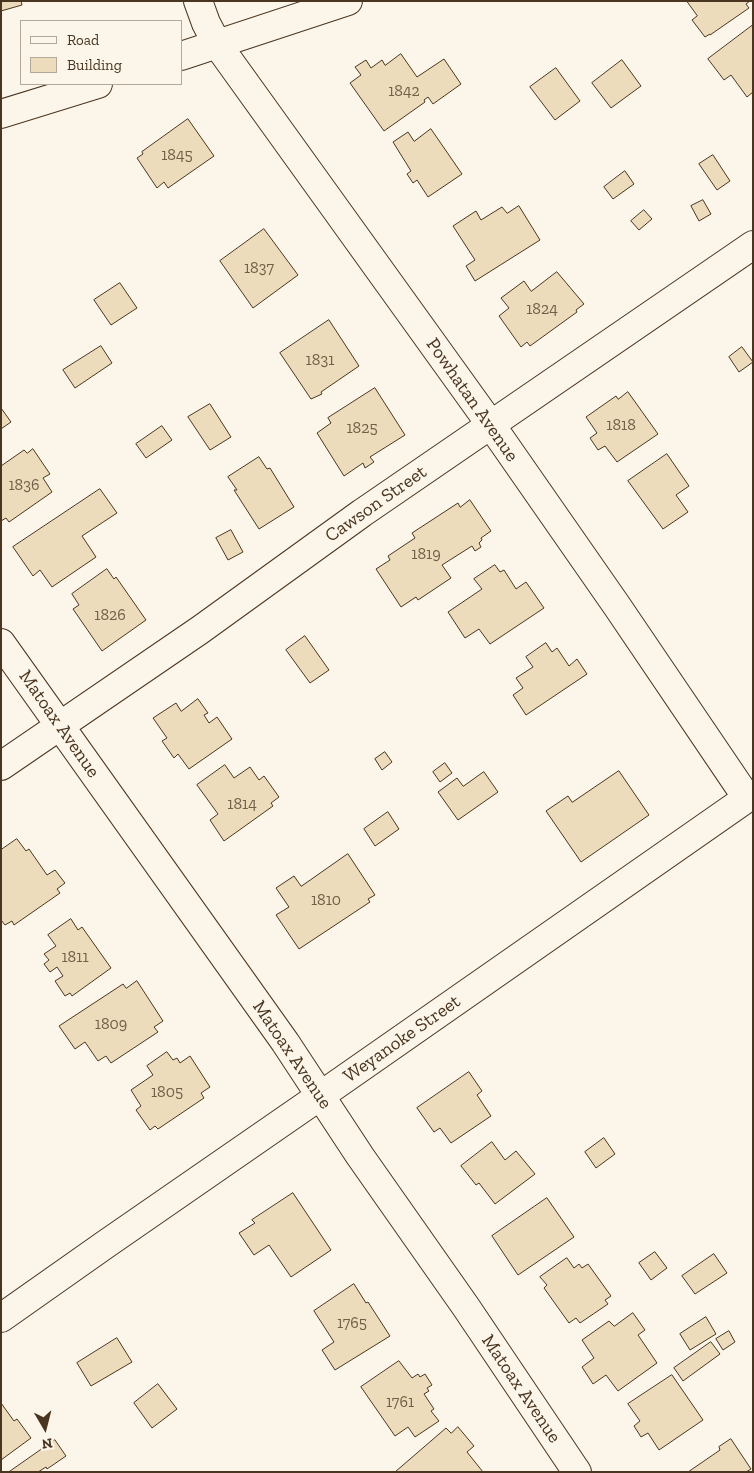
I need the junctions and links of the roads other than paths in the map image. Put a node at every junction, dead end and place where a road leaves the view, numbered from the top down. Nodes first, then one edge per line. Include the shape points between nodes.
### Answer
1 (198, 1) edge
2 (348, 1) edge
3 (217, 44) junction
4 (182, 56) edge
5 (95, 85) edge
6 (1, 114) edge
7 (753, 244) edge
8 (491, 425) junction
9 (1, 642) edge
10 (60, 726) junction
11 (1, 766) edge
12 (750, 796) edge
13 (320, 1096) junction
14 (1, 1318) edge
15 (577, 1472) edge

1 - 3 street, Powhatan Avenue
2 - 3 street
3 - 4 street
3 - 8 street, Powhatan Avenue
5 - 6 street
7 - 8 street, Cawson Street
8 - 10 street, Cawson Street
8 - 12 street, Powhatan Avenue
9 - 10 street, Matoax Avenue
10 - 11 street, Cawson Street
10 - 13 street, Matoax Avenue
12 - 13 street, Weyanoke Street
13 - 14 street, Weyanoke Street
13 - 15 street, Matoax Avenue

